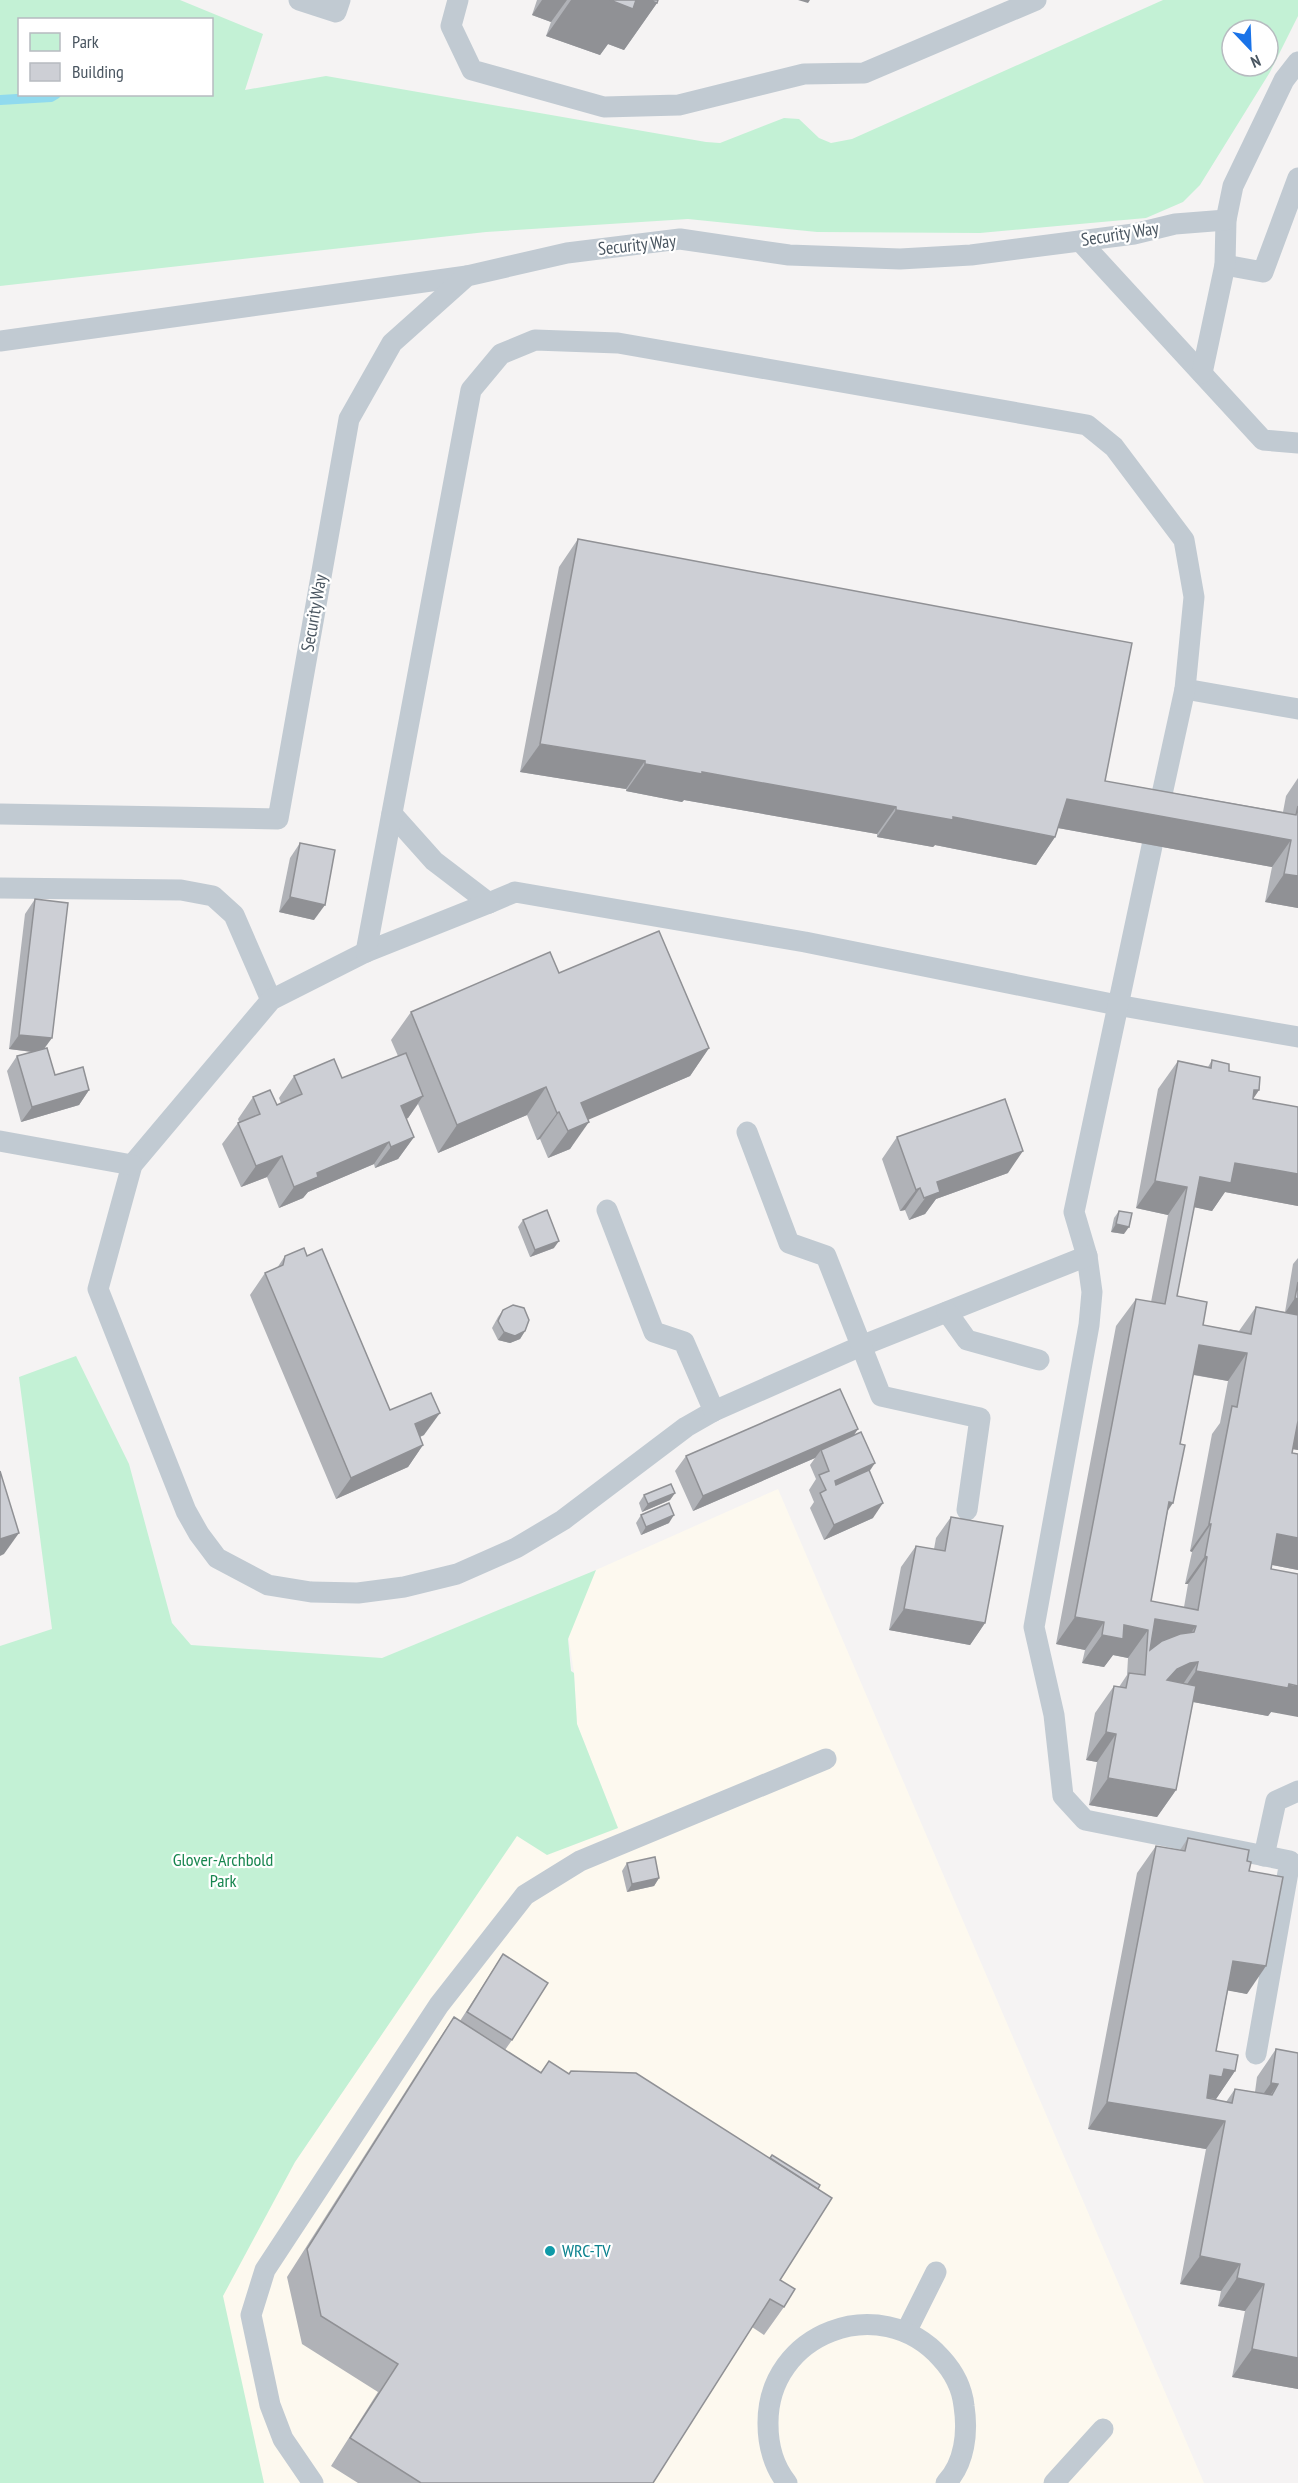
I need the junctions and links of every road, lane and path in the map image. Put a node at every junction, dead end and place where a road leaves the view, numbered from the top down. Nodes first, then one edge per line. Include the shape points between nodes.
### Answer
1 (299, 0) edge
2 (340, 0) edge
3 (458, 0) edge
4 (1036, 0) edge
5 (1298, 62) edge
6 (1298, 178) edge
7 (1226, 220) junction
8 (1080, 241) junction
9 (1225, 265) junction
10 (467, 276) junction
11 (0, 341) edge
12 (1202, 373) junction
13 (1298, 443) edge
14 (1185, 689) junction
15 (1298, 709) edge
16 (0, 814) edge
17 (392, 814) junction
18 (1157, 821) edge
19 (1152, 846) edge
20 (0, 888) edge
21 (489, 903) junction
22 (366, 952) junction
23 (271, 1000) junction
24 (1117, 1005) junction
25 (1298, 1037) edge
26 (747, 1131) dead end
27 (0, 1141) edge
28 (132, 1165) junction
29 (607, 1210) dead end
30 (1087, 1256) junction
31 (947, 1312) junction
32 (861, 1346) junction
33 (1039, 1360) dead end
34 (714, 1411) junction
35 (967, 1510) dead end
36 (826, 1760) dead end
37 (1298, 1791) edge
38 (1264, 1856) junction
39 (1256, 2054) dead end
40 (936, 2272) dead end
41 (906, 2332) junction
42 (1103, 2429) dead end
43 (951, 2482) edge
44 (313, 2483) edge
45 (788, 2483) edge
46 (1054, 2483) edge

1 - 2 lane via 336,12
3 - 4 lane via 451,27 472,70 604,107 679,105 804,74 864,73
5 - 7 lane via 1284,80 1233,186
6 - 9 lane via 1263,272
7 - 8 lane, Security Way via 1175,224
7 - 9 lane
8 - 10 lane, Security Way via 971,255 900,259 789,255 680,239 567,253
8 - 12 lane
9 - 12 lane
10 - 11 lane
10 - 16 lane, Security Way via 392,343 349,419 278,819
12 - 13 lane via 1263,440
14 - 15 lane
14 - 17 lane via 1194,597 1185,540 1114,447 1087,425 618,343 535,340 501,354 471,390
14 - 18 lane
17 - 21 lane via 434,861
17 - 22 lane
19 - 24 lane
20 - 23 lane via 181,890 213,896 234,915
21 - 22 lane
21 - 24 lane via 515,892 805,942
22 - 23 lane
23 - 28 lane
24 - 25 lane
24 - 30 lane via 1074,1212
26 - 32 lane via 789,1243 826,1256
27 - 28 lane
28 - 34 lane via 98,1289 186,1511 199,1534 217,1558 268,1585 311,1592 358,1593 457,1574 516,1548 563,1520 686,1427
29 - 34 lane via 654,1332 684,1342
30 - 31 lane
30 - 38 lane via 1092,1292 1089,1325 1034,1627 1054,1715 1063,1796 1085,1820
31 - 32 lane
31 - 33 lane via 968,1340
32 - 34 lane
32 - 35 lane via 881,1396 980,1418
36 - 44 lane via 580,1861 525,1895 439,2005 265,2270 251,2315 270,2405 283,2439
37 - 38 lane via 1276,1801
38 - 39 lane via 1290,1861
40 - 41 lane
41 - 43 lane via 931,2347 951,2368 963,2395 967,2424 963,2453
41 - 45 lane via 878,2324 847,2325 819,2336 796,2354 777,2377 768,2406 768,2440 779,2473
42 - 46 lane

